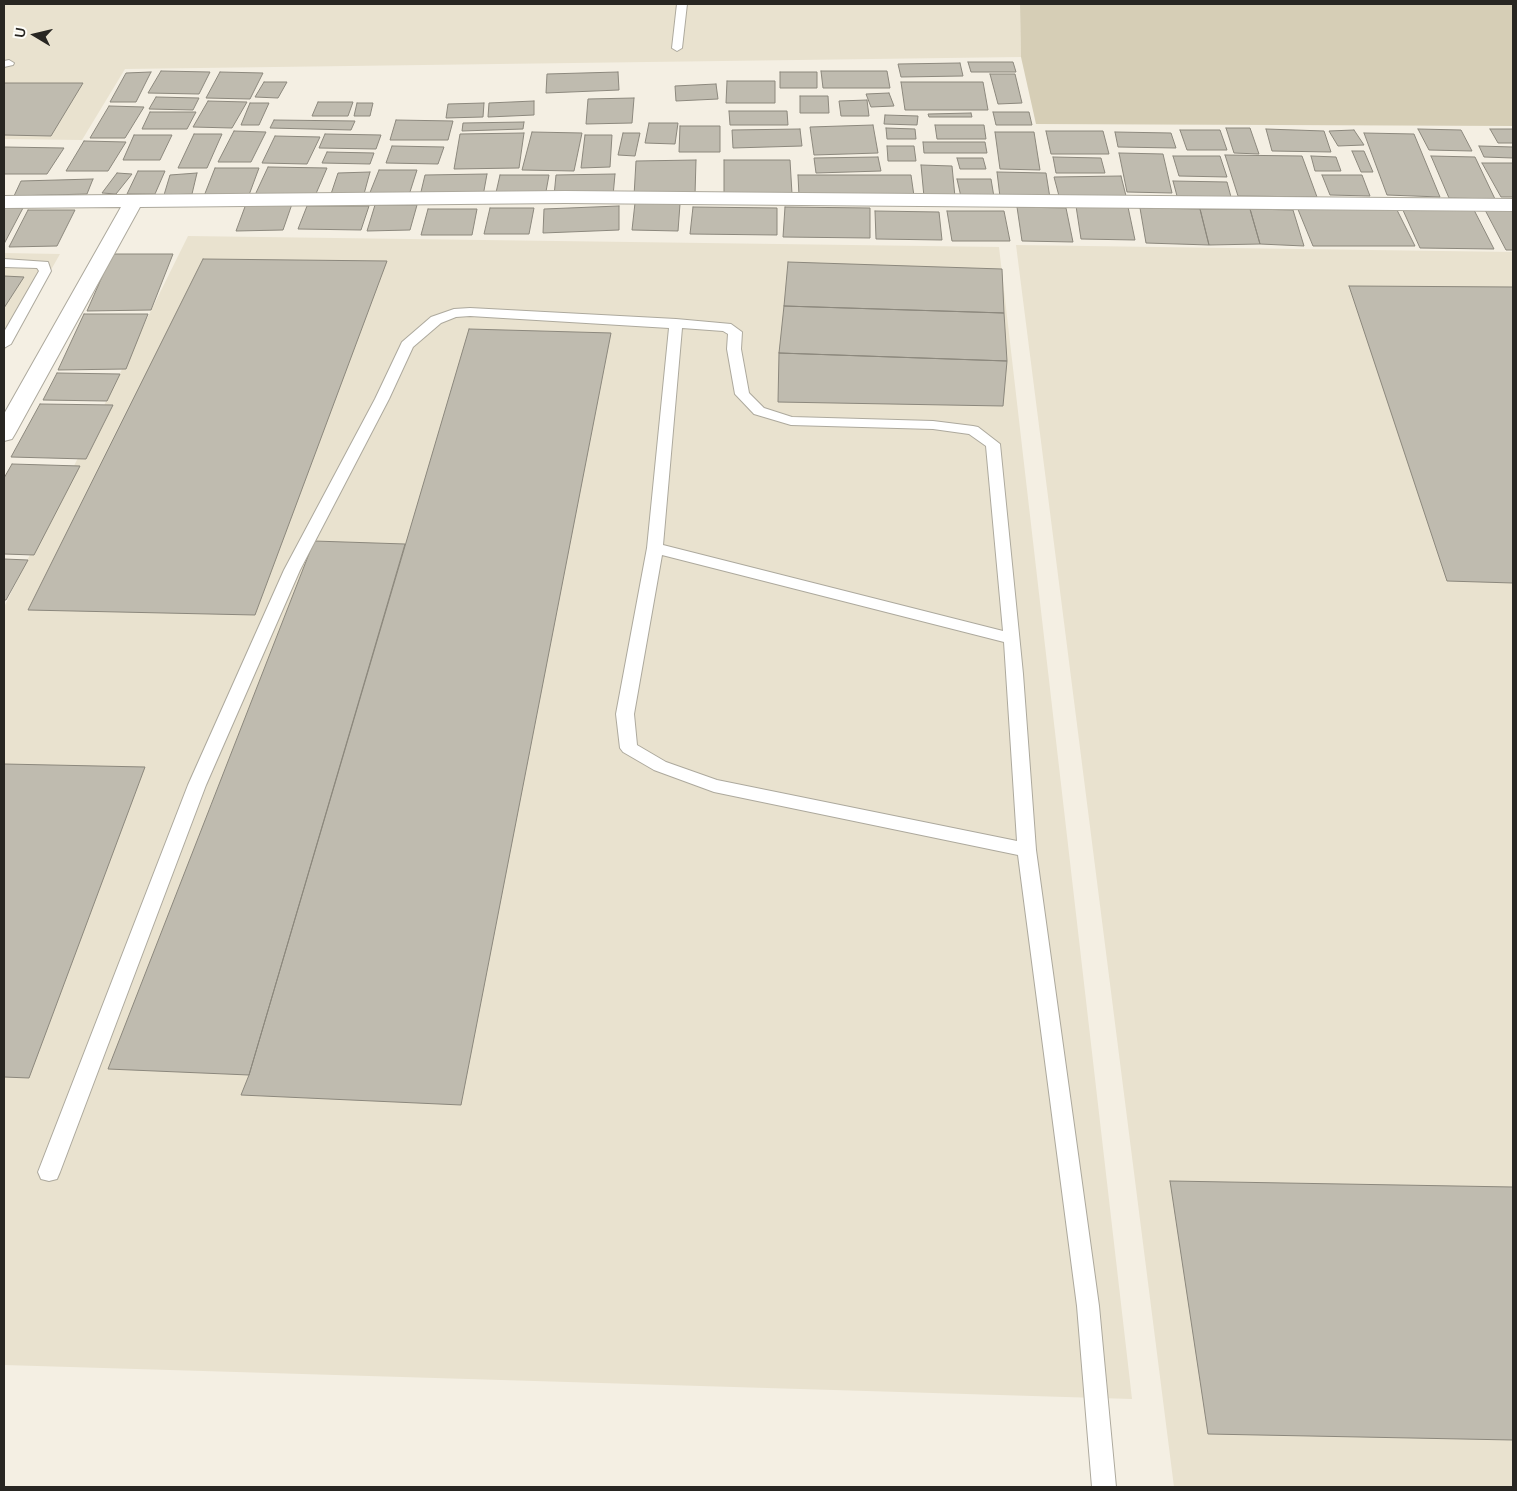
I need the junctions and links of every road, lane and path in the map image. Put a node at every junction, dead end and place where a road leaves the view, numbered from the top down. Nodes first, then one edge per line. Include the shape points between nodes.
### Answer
1 (682, 4) edge
2 (677, 48) dead end
3 (4, 202) edge
4 (133, 202) junction
5 (1513, 205) edge
6 (4, 263) edge
7 (676, 323) junction
8 (4, 344) edge
9 (4, 434) edge
10 (655, 548) junction
11 (1010, 638) junction
12 (1027, 850) junction
13 (49, 1172) dead end
14 (1104, 1487) edge

1 - 2 lane
3 - 4 street
4 - 5 street via 565,197
4 - 9 street
6 - 8 lane via 43,265 45,271
7 - 10 lane
7 - 11 lane via 716,325 735,332 734,349 742,394 759,411 791,421 934,425 973,430 992,444
7 - 13 lane via 454,313 436,320 407,345 292,570 197,785
10 - 11 lane
10 - 12 lane via 625,714 629,748 660,766 714,786
11 - 12 lane
12 - 14 lane via 1088,1306

